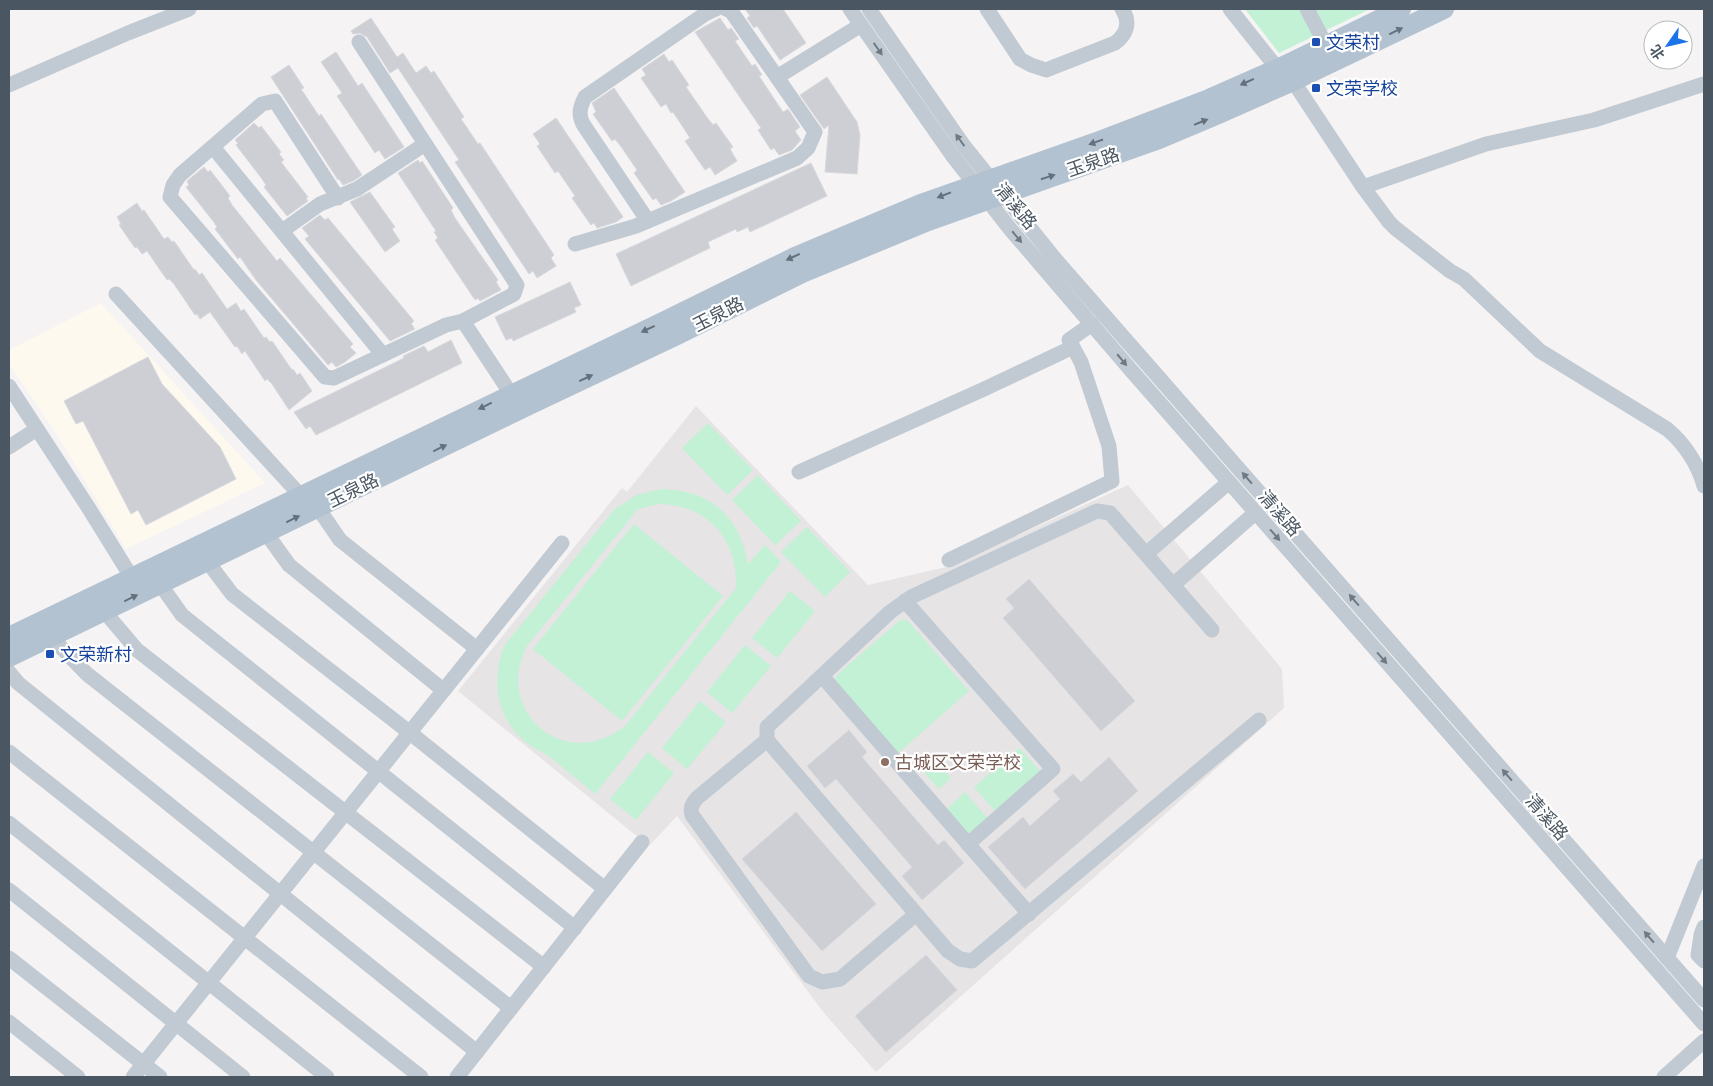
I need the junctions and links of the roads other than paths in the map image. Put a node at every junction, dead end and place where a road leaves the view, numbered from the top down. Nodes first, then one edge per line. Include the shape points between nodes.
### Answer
1 (189, 9) edge
2 (716, 9) edge
3 (726, 9) edge
4 (850, 9) edge
5 (987, 9) edge
6 (1122, 9) edge
7 (1230, 9) edge
8 (1306, 9) edge
9 (1401, 9) edge
10 (1444, 9) edge
11 (877, 11) edge
12 (861, 25) junction
13 (358, 42) dead end
14 (1326, 45) junction
15 (1277, 68) junction
16 (778, 77) junction
17 (1293, 81) junction
18 (1704, 84) edge
19 (9, 85) edge
20 (425, 144) junction
21 (213, 147) junction
22 (1363, 187) junction
23 (988, 189) junction
24 (338, 198) junction
25 (648, 221) junction
26 (282, 231) junction
27 (574, 244) dead end
28 (116, 294) dead end
29 (463, 321) junction
30 (1092, 324) junction
31 (1073, 347) junction
32 (383, 355) junction
33 (9, 386) edge
34 (511, 394) junction
35 (37, 429) junction
36 (9, 447) edge
37 (799, 472) dead end
38 (1229, 482) junction
39 (1704, 486) edge
40 (301, 496) junction
41 (318, 508) junction
42 (1255, 512) junction
43 (266, 533) junction
44 (562, 542) dead end
45 (1146, 554) junction
46 (949, 560) dead end
47 (207, 561) junction
48 (132, 578) junction
49 (160, 584) junction
50 (1173, 585) junction
51 (905, 601) junction
52 (104, 611) junction
53 (1212, 630) dead end
54 (9, 637) edge
55 (51, 637) junction
56 (477, 649) junction
57 (9, 657) edge
58 (9, 672) edge
59 (822, 676) junction
60 (443, 690) junction
61 (1259, 720) dead end
62 (409, 732) junction
63 (767, 740) junction
64 (9, 752) edge
65 (378, 771) junction
66 (345, 813) junction
67 (9, 823) edge
68 (642, 842) dead end
69 (968, 844) junction
70 (313, 852) junction
71 (1704, 866) edge
72 (605, 889) junction
73 (9, 890) edge
74 (280, 894) junction
75 (916, 914) junction
76 (1029, 914) junction
77 (1704, 927) edge
78 (575, 928) junction
79 (244, 938) junction
80 (9, 958) edge
81 (1668, 958) junction
82 (1704, 961) edge
83 (544, 967) junction
84 (209, 983) junction
85 (1704, 1000) edge
86 (511, 1008) junction
87 (9, 1022) edge
88 (176, 1024) junction
89 (1704, 1024) edge
90 (1704, 1041) edge
91 (477, 1052) junction
92 (143, 1064) junction
93 (78, 1077) edge
94 (133, 1077) edge
95 (160, 1077) edge
96 (243, 1077) edge
97 (326, 1077) edge
98 (421, 1077) edge
99 (457, 1077) edge
100 (1664, 1077) edge

1 - 19 street
2 - 25 street via 585,97 582,103 580,115 583,124
3 - 16 street via 731,10
4 - 12 street, 清溪路
5 - 6 street via 1020,59 1046,70 1120,38 1127,21
7 - 15 street
8 - 14 street
9 - 14 main road, 玉泉路
17 -> 10 main road, 玉泉路
23 -> 11 street, 清溪路
12 - 16 street
12 -> 23 street, 清溪路 via 941,140
13 - 20 street
14 - 15 main road, 玉泉路
15 -> 23 main road, 玉泉路
16 - 25 street via 815,132 808,148 796,158
17 - 22 street
23 -> 17 main road, 玉泉路 via 1158,139
18 - 22 street via 1594,120 1486,144
20 - 24 street
20 - 29 street via 517,285 514,294
21 - 24 street via 262,104 274,101
21 - 26 street
21 - 32 street via 176,180 170,197 325,377 334,378
22 - 39 street via 1396,228 1464,279 1540,351 1676,437 1698,468
23 -> 30 street, 清溪路
23 -> 34 main road, 玉泉路 via 858,229 795,256
41 -> 23 main road, 玉泉路 via 802,273
81 -> 23 street, 清溪路 via 1055,259
24 - 26 street via 320,204
25 - 27 street
26 - 32 street
28 - 40 street
29 - 32 street via 446,325
29 - 34 street
30 - 31 street via 1069,340
30 -> 38 street, 清溪路
31 - 37 street
31 - 46 street via 1110,446 1112,480
33 - 35 street
34 -> 40 main road, 玉泉路
35 - 36 street
35 - 48 street
38 - 42 street, 清溪路
38 - 45 street
40 - 48 main road, 玉泉路
43 -> 41 main road, 玉泉路
41 - 56 street via 340,540
42 - 50 street
42 -> 89 street, 清溪路
43 - 47 main road, 玉泉路
43 - 60 street via 289,565
44 - 56 street
45 - 50 street
45 - 51 street via 1110,513 1097,511
47 - 49 main road, 玉泉路
47 - 62 street via 232,594
48 - 54 main road, 玉泉路
52 -> 49 main road, 玉泉路
49 - 65 street via 182,615
50 - 53 street
51 - 59 street
51 - 69 street via 1053,769
52 - 55 main road, 玉泉路
52 - 66 street via 137,650
55 - 57 main road, 玉泉路
55 - 70 street via 87,674
56 - 60 street
58 - 74 street via 18,683
59 - 63 street via 767,727
59 - 69 street
60 - 62 street
61 - 76 street
62 - 65 street
62 - 72 street
63 - 75 street
63 - 75 street via 697,798 691,811 809,976 822,982 840,979
64 - 79 street
65 - 66 street
65 - 78 street
66 - 70 street
66 - 83 street
67 - 84 street
68 - 72 street
69 - 76 street
70 - 74 street
70 - 86 street
71 - 81 street
72 - 78 street
73 - 88 street
74 - 79 street
74 - 91 street
75 - 76 street via 953,956 972,961
77 - 82 street via 1698,955
78 - 83 street
79 - 84 street
79 - 98 street
80 - 92 street
81 - 85 street, 清溪路
83 - 86 street
84 - 88 street
84 - 97 street
86 - 91 street
87 - 93 street
88 - 92 street
88 - 96 street
90 - 100 street
91 - 99 street
92 - 94 street
92 - 95 street

